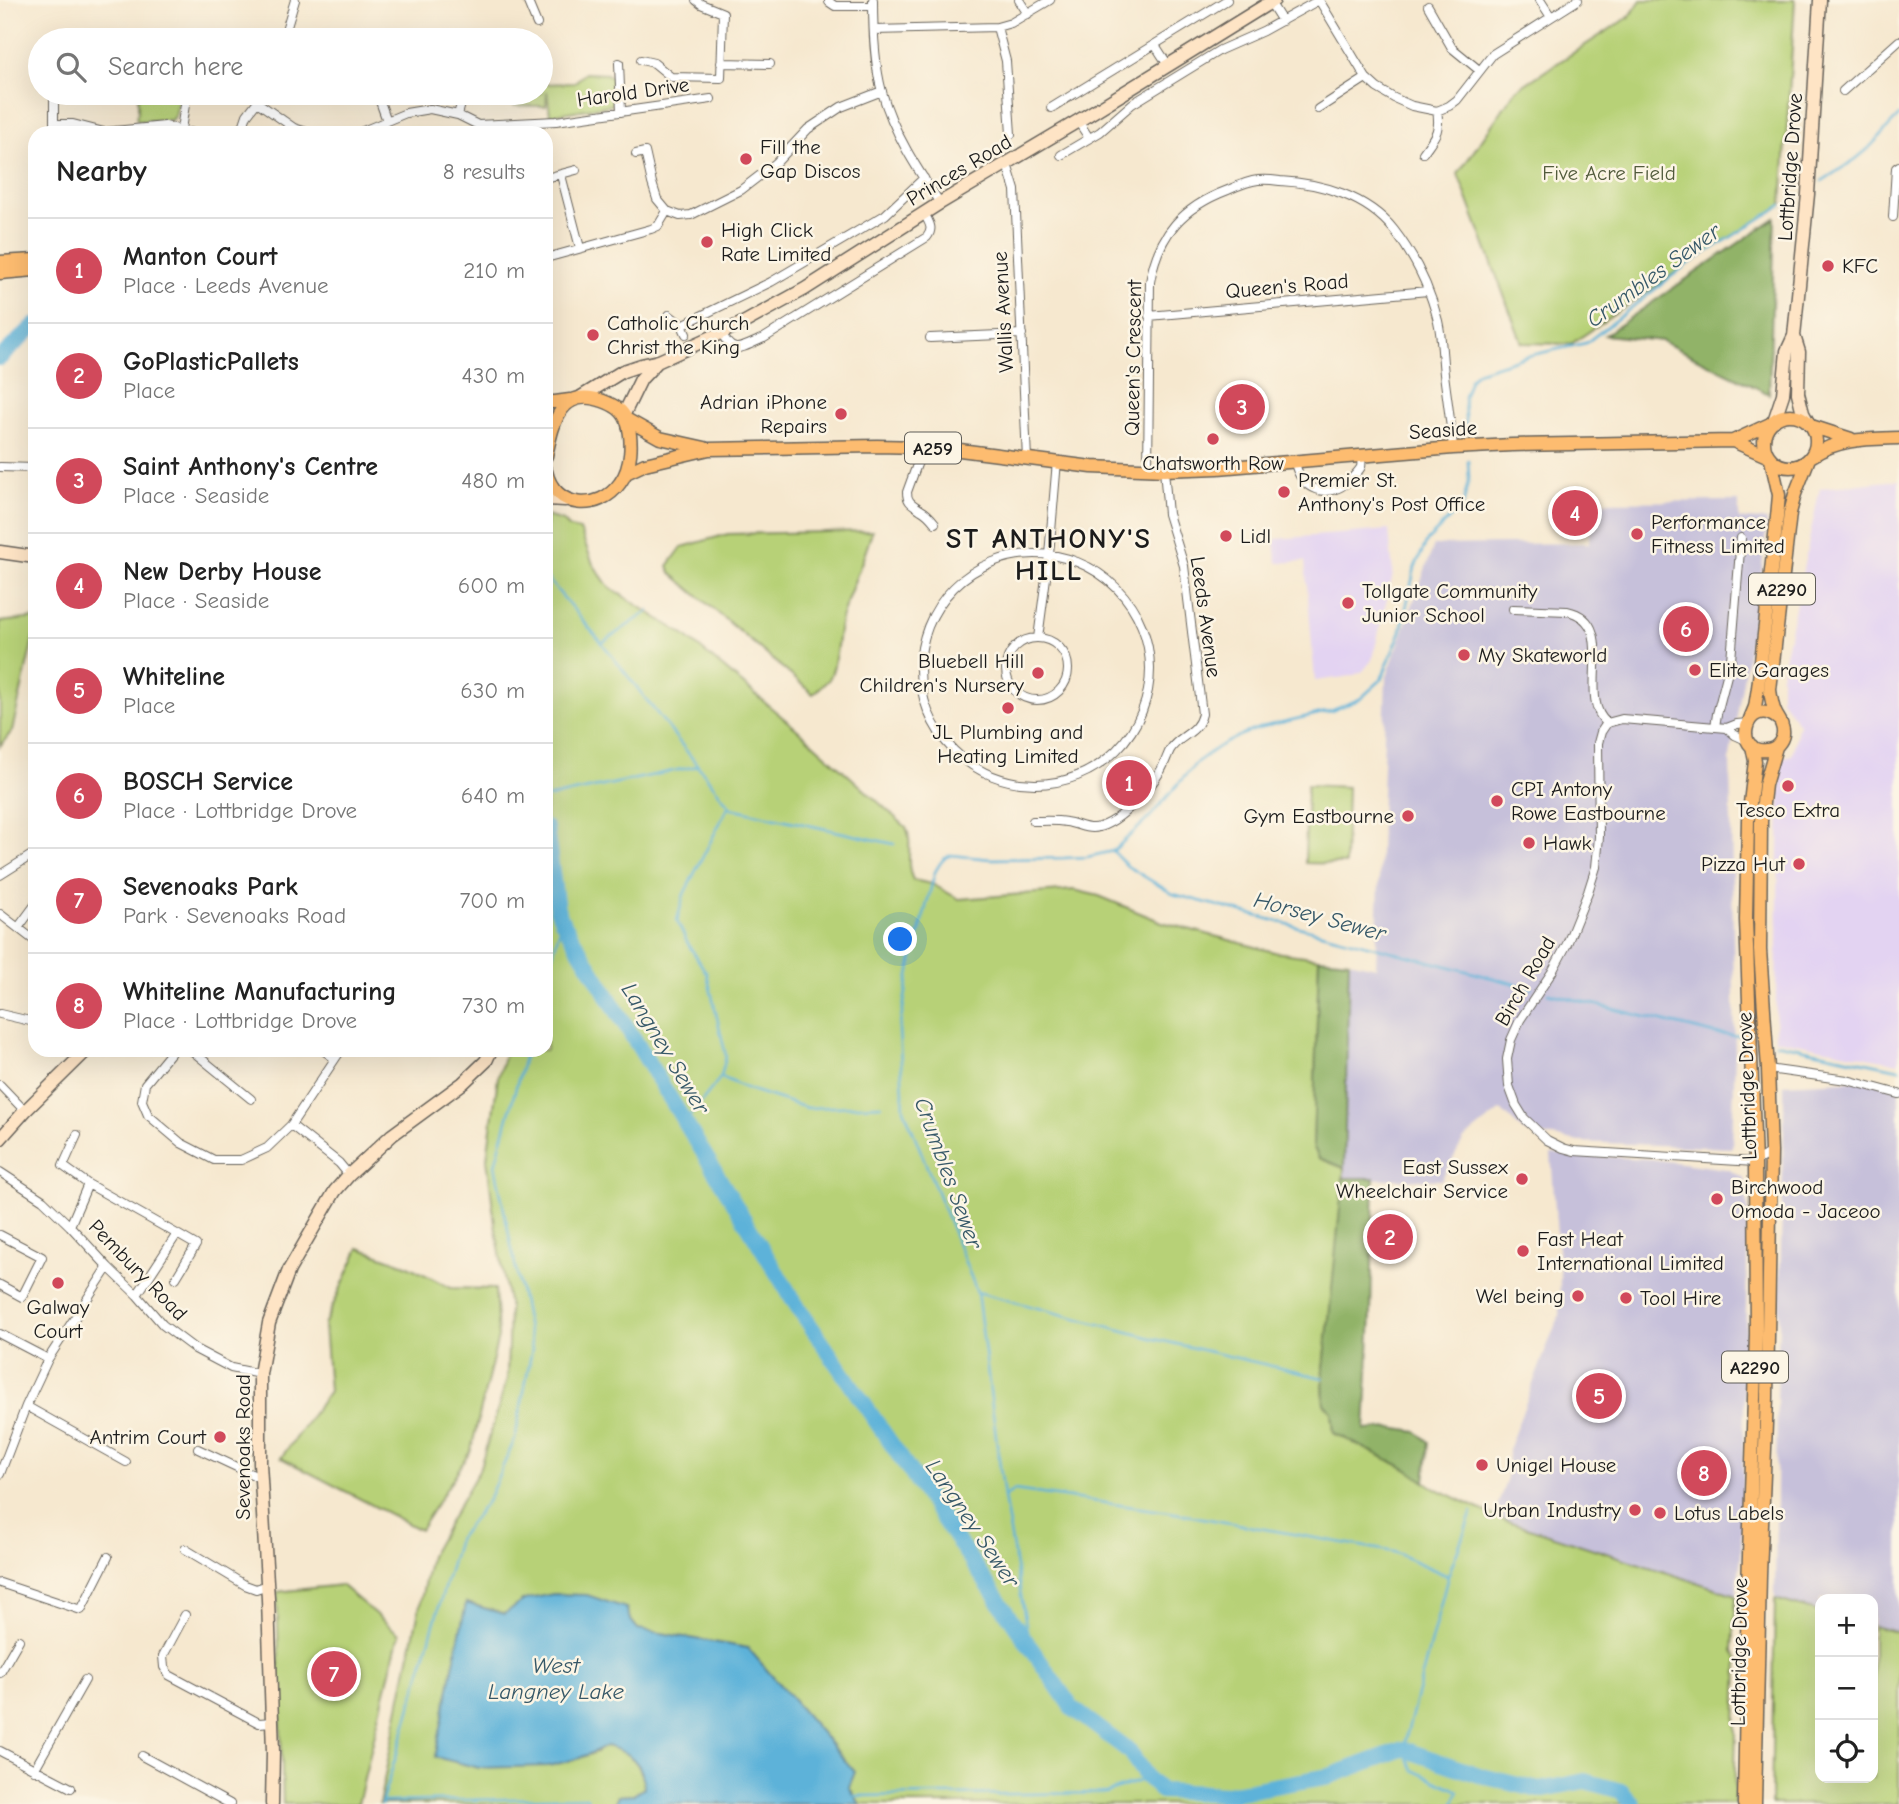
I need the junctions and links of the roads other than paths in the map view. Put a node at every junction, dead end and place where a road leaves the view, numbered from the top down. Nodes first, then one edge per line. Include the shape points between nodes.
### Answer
1 (527, 0) edge
2 (696, 0) edge
3 (829, 0) edge
4 (1019, 0) edge
5 (1050, 0) edge
6 (1227, 0) edge
7 (1319, 0) edge
8 (1540, 0) edge
9 (1578, 0) edge
10 (1820, 0) edge
11 (292, 1) edge
12 (1272, 1) edge
13 (873, 3) edge
14 (1428, 6) dead end
15 (1028, 14) junction
16 (1551, 17) junction
17 (1282, 21) junction
18 (537, 24) dead end
19 (997, 27) junction
20 (286, 28) edge
21 (874, 30) junction
22 (1899, 41) edge
23 (1155, 45) junction
24 (641, 60) dead end
25 (619, 63) dead end
26 (721, 63) junction
27 (770, 64) dead end
28 (1168, 65) junction
29 (1479, 70) junction
30 (1366, 78) junction
31 (882, 91) junction
32 (1843, 91) dead end
33 (711, 99) dead end
34 (54, 105) edge
35 (185, 105) edge
36 (255, 105) edge
37 (261, 105) edge
38 (381, 105) edge
39 (461, 105) edge
40 (1051, 107) dead end
41 (1318, 109) dead end
42 (1437, 111) junction
43 (621, 112) junction
44 (458, 115) junction
45 (387, 121) junction
46 (1078, 121) junction
47 (54, 126) edge
48 (64, 126) edge
49 (81, 126) edge
50 (182, 126) edge
51 (243, 126) edge
52 (291, 126) edge
53 (375, 126) edge
54 (472, 126) edge
55 (506, 126) edge
56 (1011, 134) dead end
57 (1089, 138) junction
58 (1423, 153) dead end
59 (636, 154) dead end
60 (1061, 155) dead end
61 (1007, 164) junction
62 (1899, 166) edge
63 (576, 170) dead end
64 (561, 175) junction
65 (553, 177) edge
66 (924, 178) junction
67 (940, 203) junction
68 (667, 211) junction
69 (924, 213) junction
70 (1893, 217) dead end
71 (580, 248) junction
72 (553, 256) edge
73 (28, 260) edge
74 (0, 262) edge
75 (28, 271) edge
76 (0, 273) edge
77 (785, 274) junction
78 (791, 284) dead end
79 (828, 288) dead end
80 (1428, 291) junction
81 (834, 296) junction
82 (669, 315) dead end
83 (1149, 316) junction
84 (682, 325) junction
85 (722, 333) junction
86 (686, 334) dead end
87 (1022, 334) junction
88 (1794, 336) junction
89 (930, 338) dead end
90 (659, 361) junction
91 (575, 398) junction
92 (553, 402) edge
93 (625, 416) junction
94 (1772, 422) junction
95 (1810, 425) junction
96 (553, 430) edge
97 (1899, 438) edge
98 (1853, 440) junction
99 (1733, 441) junction
100 (920, 447) junction
101 (1453, 448) junction
102 (709, 449) junction
103 (1361, 455) junction
104 (1770, 458) junction
105 (1810, 458) junction
106 (1027, 459) junction
107 (1057, 461) junction
108 (1295, 462) junction
109 (28, 465) edge
110 (0, 467) edge
111 (1156, 470) junction
112 (626, 473) junction
113 (553, 488) edge
114 (553, 499) edge
115 (565, 500) junction
116 (935, 523) dead end
117 (1741, 538) dead end
118 (0, 552) edge
119 (1049, 555) junction
120 (28, 556) edge
121 (1513, 609) dead end
122 (1038, 638) junction
123 (1778, 719) junction
124 (1749, 721) junction
125 (1607, 723) junction
126 (1715, 727) junction
127 (1727, 729) junction
128 (1750, 743) junction
129 (1776, 747) junction
130 (1033, 821) dead end
131 (28, 857) edge
132 (0, 875) edge
133 (0, 915) edge
134 (28, 915) edge
135 (18, 929) junction
136 (28, 936) edge
137 (0, 1014) edge
138 (28, 1021) edge
139 (80, 1057) edge
140 (167, 1057) edge
141 (200, 1057) edge
142 (488, 1057) edge
143 (334, 1058) edge
144 (1768, 1069) junction
145 (0, 1085) edge
146 (1899, 1094) edge
147 (251, 1099) dead end
148 (25, 1111) junction
149 (291, 1125) junction
150 (77, 1135) dead end
151 (0, 1139) edge
152 (1771, 1152) junction
153 (1755, 1162) junction
154 (0, 1172) edge
155 (349, 1175) junction
156 (88, 1184) junction
157 (70, 1226) junction
158 (177, 1234) junction
159 (0, 1236) edge
160 (108, 1267) junction
161 (176, 1278) dead end
162 (0, 1285) edge
163 (137, 1295) junction
164 (0, 1334) edge
165 (48, 1359) junction
166 (260, 1374) junction
167 (26, 1406) junction
168 (198, 1449) dead end
169 (2, 1457) edge
170 (126, 1462) dead end
171 (0, 1474) edge
172 (262, 1479) junction
173 (185, 1549) dead end
174 (108, 1557) dead end
175 (0, 1583) edge
176 (268, 1585) junction
177 (185, 1615) dead end
178 (19, 1640) dead end
179 (0, 1673) edge
180 (85, 1680) dead end
181 (272, 1722) junction
182 (0, 1751) edge
183 (142, 1756) dead end
184 (34, 1770) junction
185 (71, 1788) dead end
186 (230, 1804) edge
187 (272, 1804) edge
188 (1744, 1804) edge
189 (1755, 1804) edge

1 - 18 street
2 - 26 street via 723,13
3 - 13 street via 835,6
4 - 15 street
5 - 15 street
6 - 23 street
7 - 17 street
7 - 30 street
8 - 16 street
9 - 16 street
10 - 88 street, Lottbridge Drove
11 - 20 street
12 - 17 street
12 - 28 street, Princes Road
13 - 21 street
14 - 29 street via 1451,48
15 - 19 street
16 - 29 street via 1493,54
17 - 57 street via 1220,50 1132,103
19 - 21 street
19 - 56 street via 1006,61
21 - 31 street
22 - 32 street
23 - 28 street
23 - 40 street
24 - 26 street via 671,76 720,78
25 - 43 street
26 - 27 street
28 - 46 street, Princes Road
29 - 42 street via 1457,100
30 - 41 street
30 - 42 street via 1394,98
31 - 66 street via 892,121
31 - 68 street via 841,107 808,129 776,163 741,190 691,215
33 - 43 street, Harold Drive
34 - 47 street
35 - 50 street
36 - 51 street
37 - 52 street
38 - 45 street
39 - 44 street
42 - 58 street via 1438,131
43 - 55 street, Harold Drive
44 - 45 street, Harold Drive via 430,109
44 - 54 street, Harold Drive
45 - 53 street, Harold Drive
46 - 57 street
46 - 61 street, Princes Road
48 - 49 street
57 - 60 street
59 - 68 street via 645,152 657,199
61 - 67 street, Princes Road
61 - 87 street, Wallis Avenue via 1015,190
62 - 70 street
63 - 64 street
64 - 65 street
64 - 71 street
66 - 67 street
66 - 77 street via 885,215
67 - 69 street, Princes Road
68 - 71 street via 651,229
69 - 81 street via 931,227 927,237
69 - 85 street, Princes Road via 805,289
71 - 72 street
73 - 74 main road
75 - 76 main road
77 - 78 street
77 - 84 street
79 - 81 street
80 - 83 street, Queen's Road
80 - 83 street, Queen's Crescent via 1392,228 1360,202 1324,187 1259,179 1209,198 1173,225 1153,264
80 - 101 street, Queen's Crescent via 1438,322
81 - 85 street via 764,338 738,348 732,348
82 - 84 street
83 - 111 street, Queen's Crescent
84 - 86 street
85 - 90 street, Princes Road
87 - 89 street
87 - 106 street, Wallis Avenue
88 - 94 street, Lottbridge Drove via 1787,351 1783,394
88 - 95 street, Lottbridge Drove via 1800,352 1798,393
90 - 91 street, Princes Road via 623,371
90 - 93 street, Princes Road via 641,379
91 - 92 main road
91 - 93 main road via 610,403
91 - 96 main road via 558,414
93 - 102 main road, A259 via 660,438
93 - 112 main road via 631,445
94 - 95 main road via 1789,415
94 - 99 main road, Seaside / A259
94 - 104 main road via 1764,442
95 - 98 main road
95 - 105 main road via 1816,445
97 - 98 main road
98 - 105 main road via 1822,449
99 - 101 main road, Seaside / A259
99 - 104 main road, Seaside / A259
100 - 102 main road, A259
100 - 106 main road, A259
100 - 116 street via 907,497
101 - 103 main road, Seaside / A259
102 - 112 main road, A259
103 - 108 main road, Seaside / A259
103 - 108 street via 1361,467 1353,478 1330,492 1311,486 1299,475
104 - 105 main road via 1789,468
104 - 124 main road, A2290 via 1779,495 1758,688
105 - 123 main road, A2290 via 1790,513 1770,690
106 - 107 main road, A259
107 - 111 main road, A259
107 - 119 street
108 - 111 main road, Seaside / A259
109 - 110 street
111 - 130 street, Leeds Avenue via 1184,566 1200,720 1174,745 1161,771 1117,820 1094,828
112 - 115 main road via 601,499 589,503
113 - 115 main road
114 - 115 street
117 - 126 street via 1731,660
118 - 120 street
119 - 119 street via 1090,567 1122,594 1144,640 1146,683 1132,731 1104,763 1066,781 1024,784 983,772 943,738 925,699 921,657 934,616 960,583 1006,558
119 - 122 street
121 - 125 street via 1567,611 1586,620 1594,640 1597,705
122 - 122 street via 1060,649 1068,672 1057,693 1037,700 1013,688 1006,666 1017,646
123 - 124 main road via 1764,713
123 - 129 main road via 1783,733
124 - 127 street
124 - 128 main road
125 - 126 street via 1622,719
125 - 153 street, Birch Road via 1598,743 1596,867 1567,944 1511,1040 1507,1072 1513,1099 1540,1135 1574,1151
126 - 127 street
127 - 128 street
128 - 129 main road via 1764,751
128 - 153 main road, Lottbridge Drove / A2290 via 1755,761 1748,820 1746,920
129 - 144 main road, Lottbridge Drove / A2290 via 1761,821 1760,950
131 - 132 street
133 - 135 street
134 - 135 street
135 - 136 street
137 - 138 street
139 - 148 street
140 - 149 street via 145,1084 142,1101 148,1115 181,1143 214,1160 241,1160 267,1148
141 - 147 street
142 - 155 street, Sevenoaks Road via 463,1083 392,1135
143 - 149 street
144 - 146 street via 1847,1080
144 - 152 main road, Lottbridge Drove / A2290
145 - 148 street
148 - 151 street
149 - 155 street
150 - 156 street via 63,1166
152 - 153 street
152 - 189 main road, Lottbridge Drove / A2290
153 - 188 main road, Lottbridge Drove / A2290 via 1756,1335
154 - 157 street, Pembury Road via 43,1200
155 - 166 street, Sevenoaks Road via 289,1270 270,1322
156 - 157 street
156 - 158 street
157 - 160 street, Pembury Road
158 - 161 street via 196,1245
158 - 163 street
159 - 162 street via 41,1257 22,1297
160 - 163 street, Pembury Road
160 - 165 street
163 - 166 street, Pembury Road via 163,1325 195,1349 231,1368
164 - 165 street
165 - 167 street
166 - 172 street, Sevenoaks Road
167 - 169 street
167 - 170 street
168 - 172 street
169 - 171 street
172 - 176 street, Sevenoaks Road
173 - 176 street via 245,1585 256,1589
174 - 175 street via 81,1610
176 - 181 street, Sevenoaks Road
177 - 181 street via 163,1656 169,1675 259,1723
178 - 179 street
180 - 184 street
181 - 187 street, Sevenoaks Road
182 - 184 street
183 - 186 street
184 - 185 street

